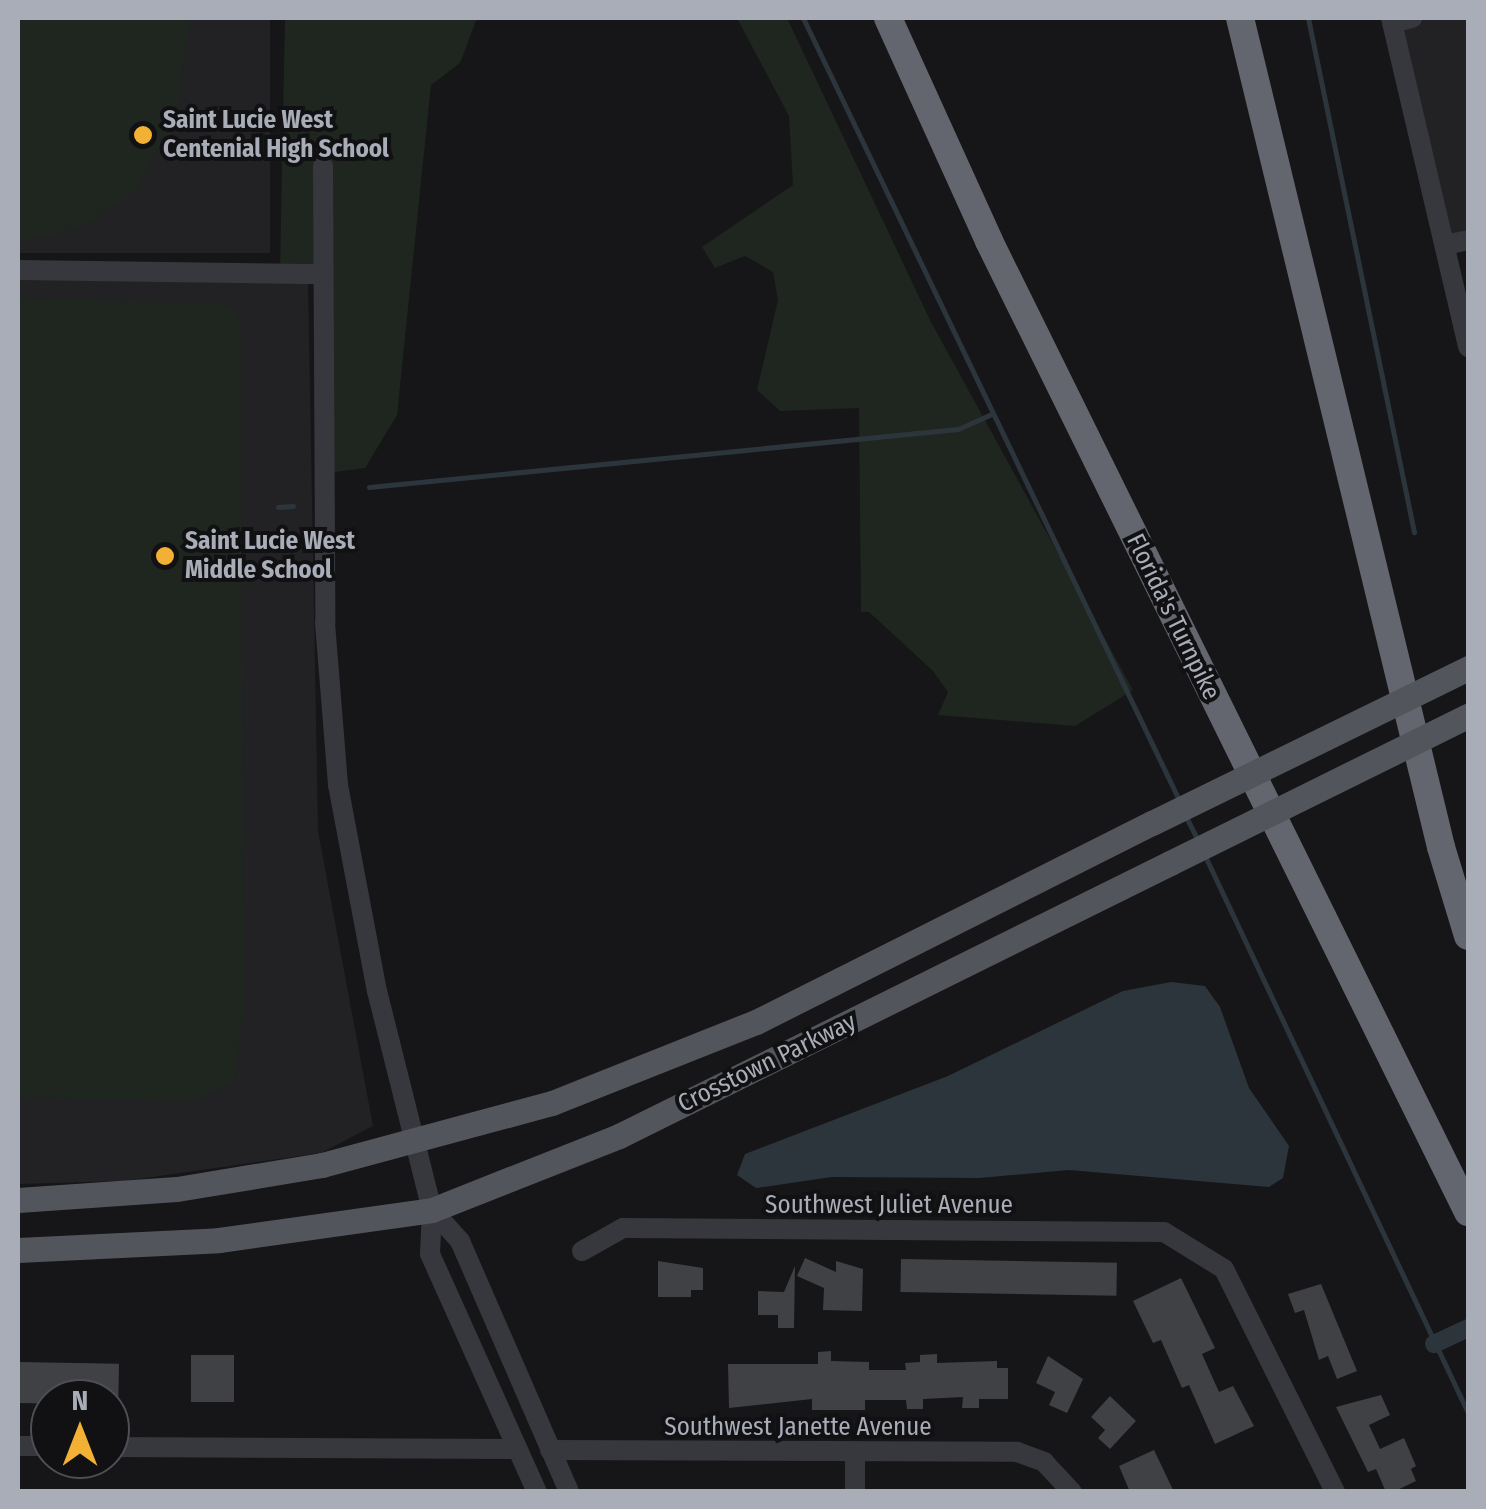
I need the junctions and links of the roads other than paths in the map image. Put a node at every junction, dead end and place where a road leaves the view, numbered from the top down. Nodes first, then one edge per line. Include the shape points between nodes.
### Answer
1 (888, 18) edge
2 (1240, 18) edge
3 (1398, 19) edge
4 (322, 166) dead end
5 (1468, 240) edge
6 (1445, 246) junction
7 (18, 270) edge
8 (322, 274) junction
9 (1468, 347) edge
10 (1468, 668) edge
11 (1468, 716) edge
12 (1468, 936) edge
13 (417, 1140) junction
14 (18, 1200) edge
15 (432, 1210) junction
16 (1468, 1212) edge
17 (18, 1250) edge
18 (582, 1251) dead end
19 (130, 1446) edge
20 (517, 1449) junction
21 (550, 1450) junction
22 (855, 1452) junction
23 (537, 1492) edge
24 (569, 1492) edge
25 (855, 1492) edge
26 (1072, 1492) edge
27 (1335, 1492) edge

1 - 16 highway, Florida's Turnpike via 997,259
2 - 12 highway
3 - 6 street
4 - 8 street
5 - 6 street
6 - 9 street
7 - 8 street
8 - 13 street via 325,624 338,785 377,991
10 - 13 main road, Crosstown Parkway, bridge via 756,1022 552,1103
11 - 15 main road, Crosstown Parkway, bridge via 619,1136
13 - 14 main road, Crosstown Parkway via 322,1165 177,1189
13 - 15 street
15 - 17 main road, Crosstown Parkway via 219,1240
15 - 20 street via 430,1254
15 - 21 street via 460,1241
18 - 27 street, Southwest Juliet Avenue via 623,1228 1164,1232 1198,1247 1224,1269
19 - 20 street
20 - 23 street
21 - 22 street, Southwest Janette Avenue
21 - 24 street
22 - 25 street
22 - 26 street, Southwest Janette Avenue via 1017,1452 1044,1462

